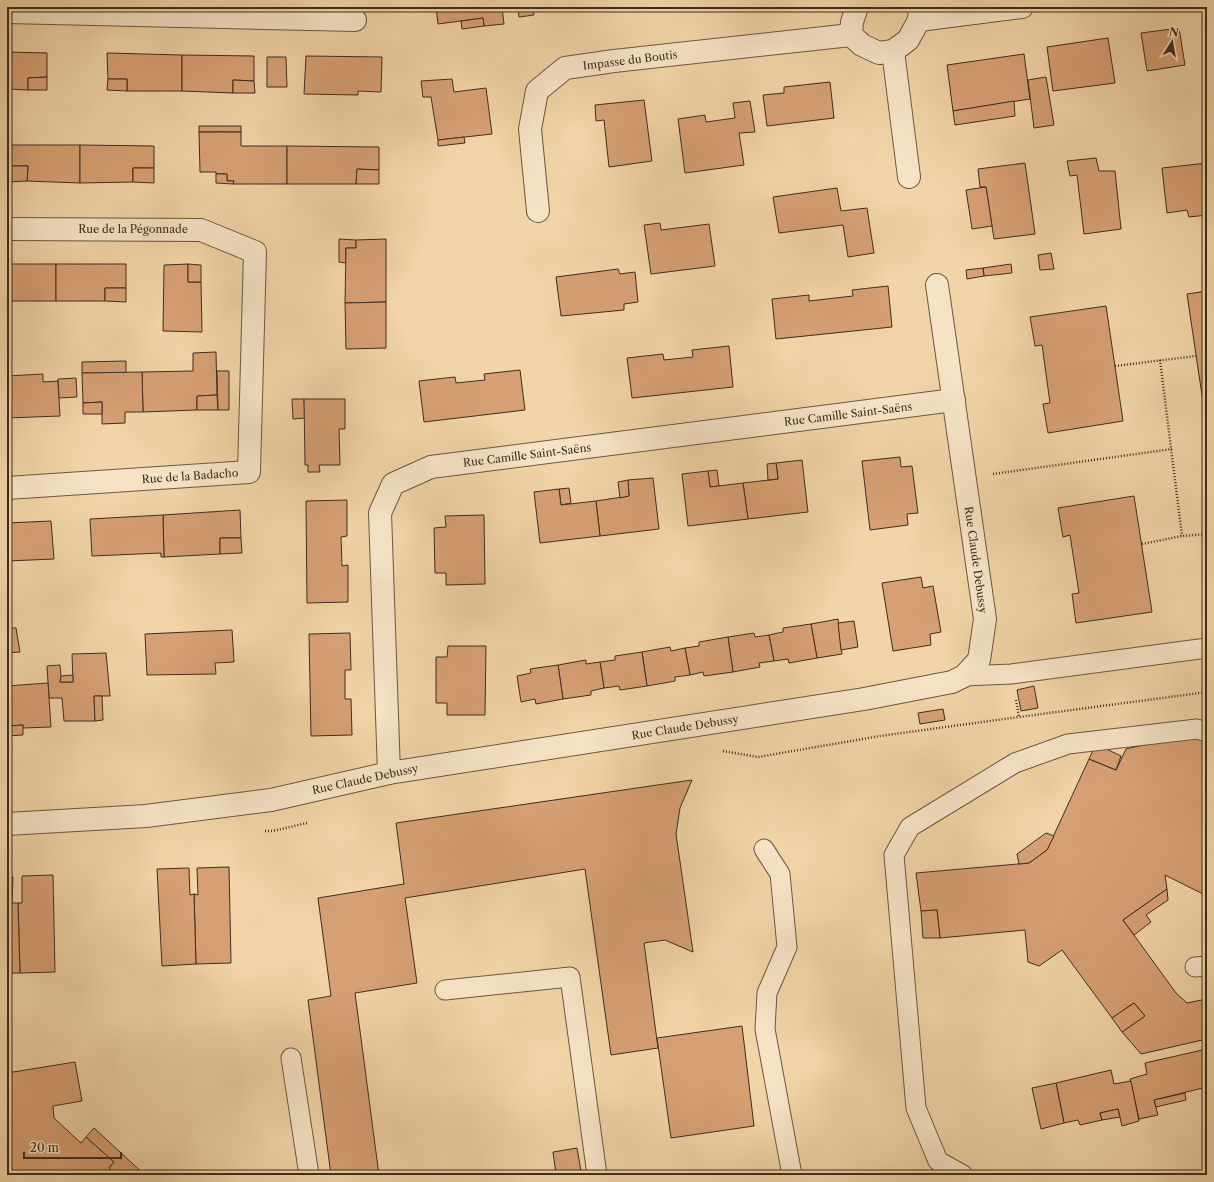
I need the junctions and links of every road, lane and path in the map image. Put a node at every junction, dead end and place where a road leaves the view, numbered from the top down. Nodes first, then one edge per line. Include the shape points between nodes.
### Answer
1 (857, 7) edge
2 (1022, 7) edge
3 (7, 12) edge
4 (920, 14) edge
5 (355, 20) dead end
6 (851, 34) junction
7 (893, 51) junction
8 (909, 177) dead end
9 (538, 211) dead end
10 (7, 229) edge
11 (254, 252) joint
12 (937, 285) dead end
13 (1196, 356) dead end
14 (1160, 360) junction
15 (1115, 366) dead end
16 (954, 400) junction
17 (1172, 449) junction
18 (965, 478) junction
19 (7, 488) edge
20 (1207, 534) edge
21 (1182, 536) junction
22 (1142, 544) dead end
23 (1207, 648) edge
24 (1010, 674) junction
25 (964, 676) junction
26 (1207, 692) edge
27 (1019, 717) junction
28 (1207, 732) edge
29 (718, 750) dead end
30 (389, 773) junction
31 (308, 822) dead end
32 (7, 824) edge
33 (258, 832) dead end
34 (764, 849) dead end
35 (445, 990) dead end
36 (291, 1058) dead end
37 (309, 1175) edge
38 (598, 1175) edge
39 (792, 1175) edge
40 (963, 1175) edge

1 - 6 street
2 - 4 street
3 - 5 street
4 - 7 street via 908,40
6 - 7 street via 862,45 879,52
6 - 9 street, Impasse du Boutis via 565,68 537,91 530,130
7 - 8 street
10 - 11 street, Rue de la Pégonnade via 201,230
11 - 19 street, Rue de la Badacho via 249,472
12 - 16 street, Rue Claude Debussy
13 - 14 path
14 - 15 path
14 - 17 path
16 - 18 street, Rue Claude Debussy
16 - 30 street, Rue Camille Saint-Saëns via 430,467 393,484 380,513
17 - 18 path
17 - 21 path
18 - 25 street, Rue Claude Debussy via 985,620 979,660
20 - 21 path
21 - 22 path
23 - 24 lane
24 - 25 lane
24 - 27 path
25 - 30 street, Rue Claude Debussy via 952,682 864,699
26 - 27 path
27 - 29 path via 880,736 758,757
28 - 40 lane via 1197,730 1068,744 1015,763 910,827 894,855 916,1108 938,1161
30 - 32 street, Rue Claude Debussy via 271,800 146,816
31 - 33 path
34 - 39 lane via 780,874 787,947 767,993 765,1029
35 - 38 lane via 570,977
36 - 37 lane

